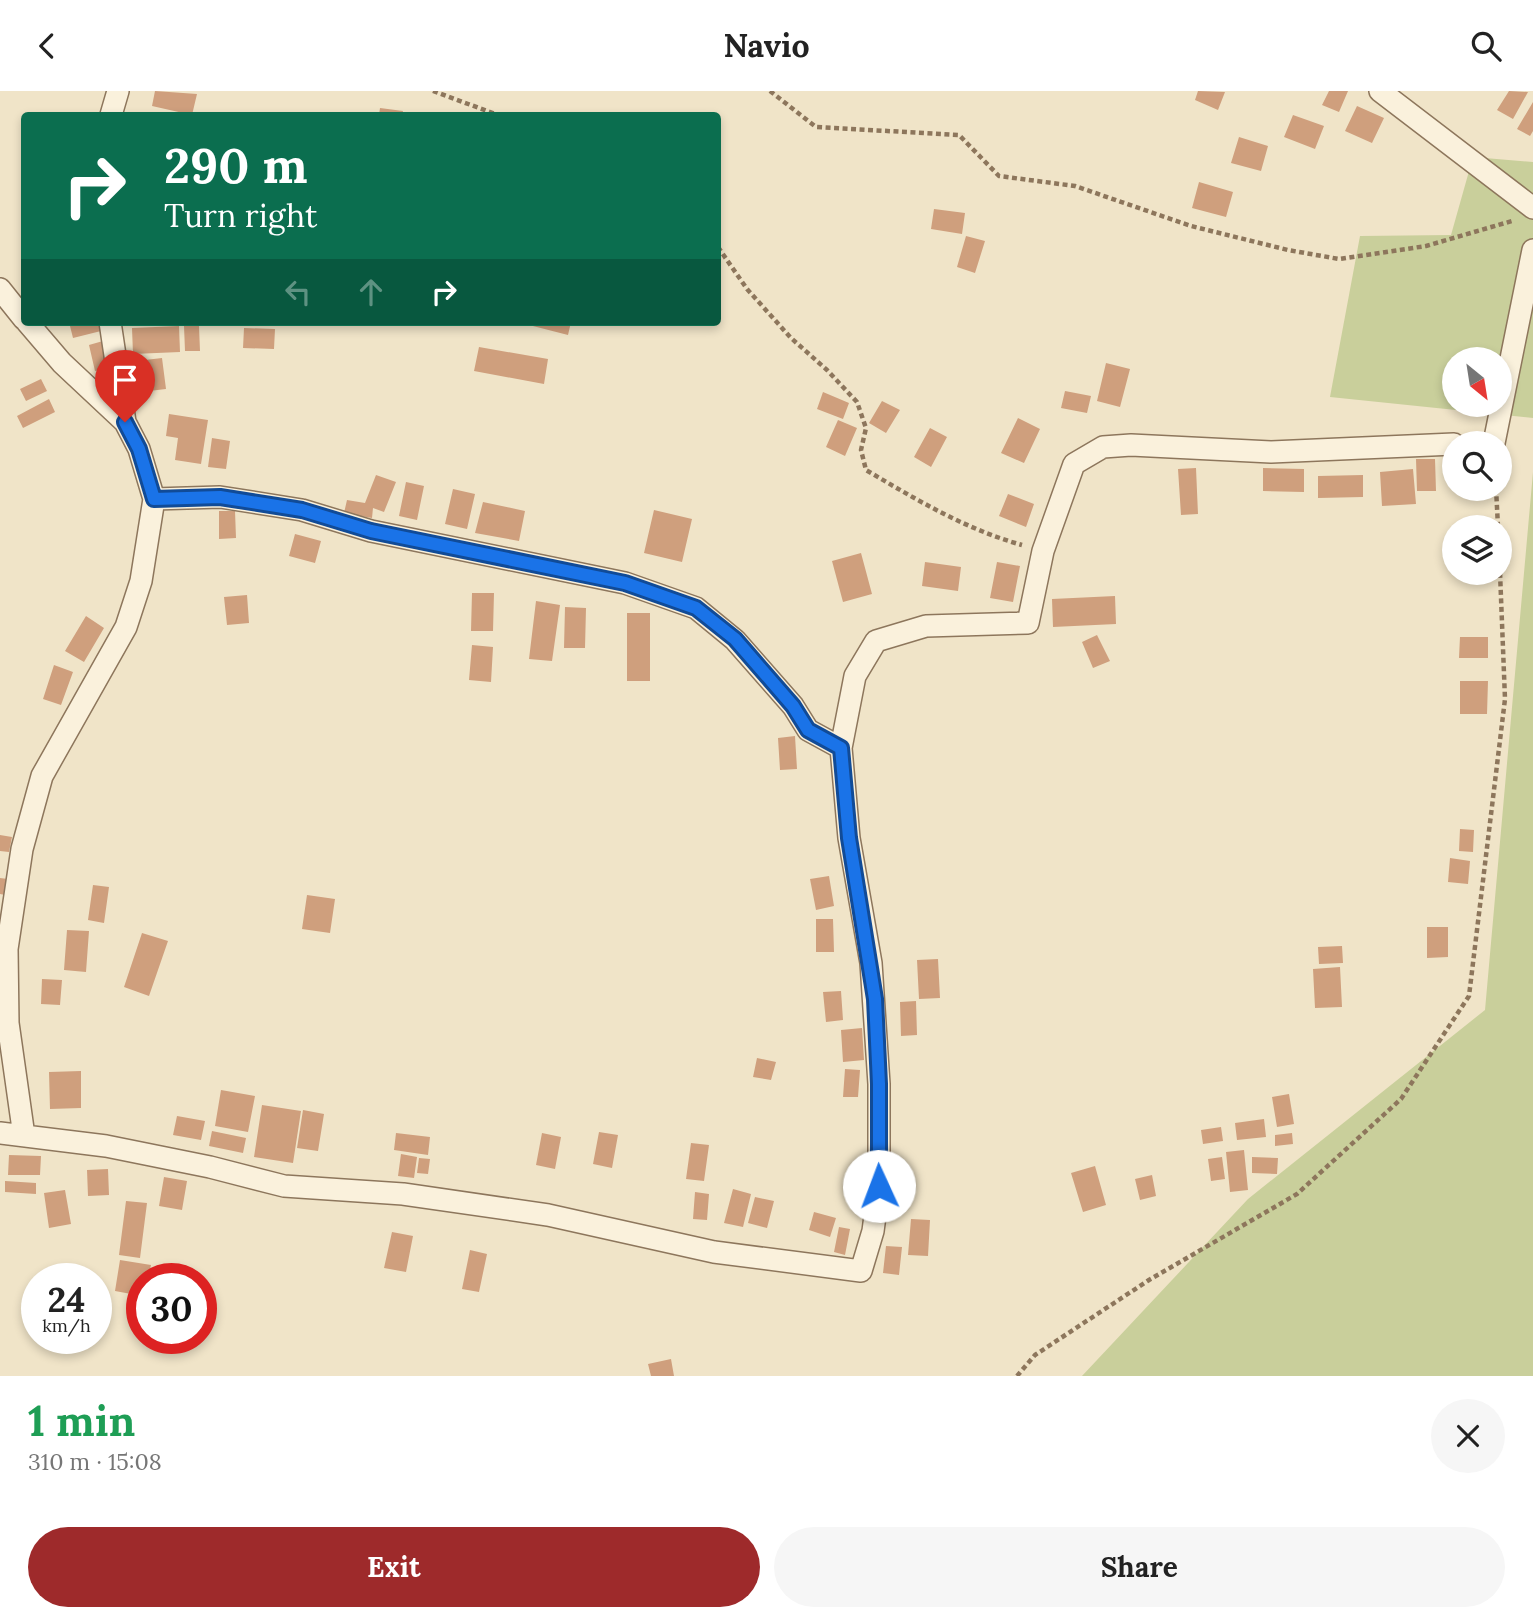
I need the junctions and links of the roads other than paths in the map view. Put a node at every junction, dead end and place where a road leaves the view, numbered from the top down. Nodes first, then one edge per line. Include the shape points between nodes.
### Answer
1 (118, 91) edge
2 (1380, 91) edge
3 (112, 112) edge
4 (1526, 213) edge
5 (1533, 250) edge
6 (0, 289) edge
7 (21, 315) edge
8 (30, 326) edge
9 (111, 326) edge
10 (125, 422) junction
11 (1496, 431) edge
12 (1442, 445) edge
13 (154, 499) junction
14 (841, 748) junction
15 (0, 1133) edge
16 (24, 1136) junction

1 - 3 street
2 - 4 street
5 - 11 street
6 - 7 street
8 - 10 street
9 - 10 street
10 - 13 street via 139,449
12 - 14 street via 1271,452 1103,447 1074,464 1043,551 1028,623 926,626 876,641 855,675
13 - 14 street via 220,497 302,510 371,531 625,583 696,608 735,639 808,730
13 - 16 street via 141,581 126,627 42,776 22,849 7,949 8,1023
14 - 16 street via 849,838 872,963 879,1084 879,1186 873,1231 860,1271 714,1252 548,1215 403,1194 284,1186 106,1146
15 - 16 street

